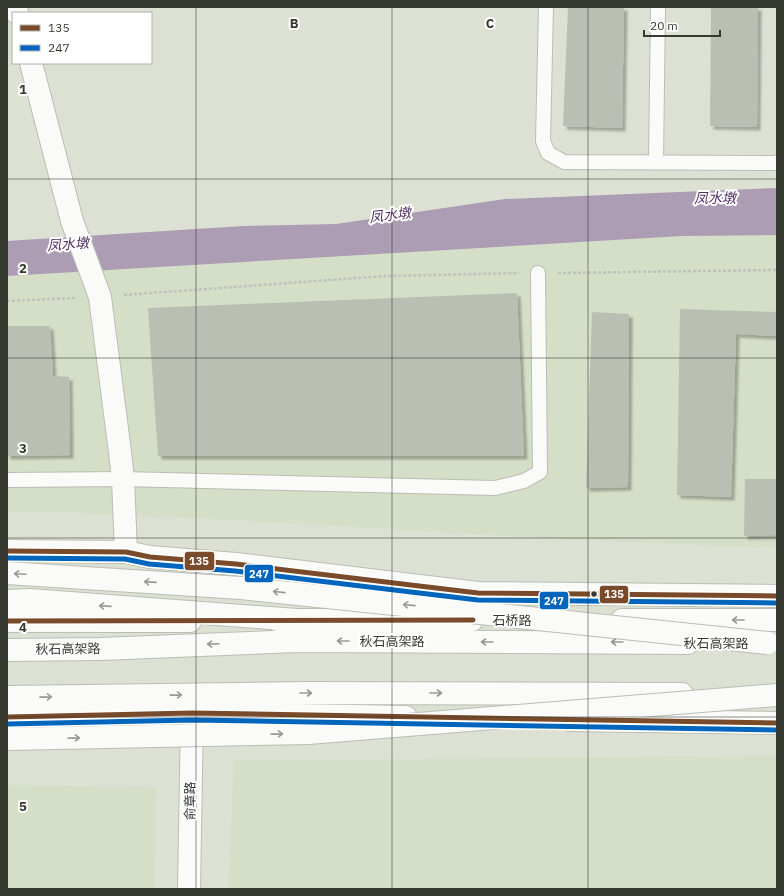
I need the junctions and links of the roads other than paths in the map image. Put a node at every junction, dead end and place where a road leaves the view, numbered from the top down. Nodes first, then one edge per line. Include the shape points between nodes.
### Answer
1 (546, 7) edge
2 (658, 7) edge
3 (31, 64) edge
4 (656, 162) junction
5 (777, 162) edge
6 (538, 273) road end
7 (123, 479) junction
8 (7, 480) edge
9 (7, 551) edge
10 (126, 552) junction
11 (7, 573) edge
12 (777, 596) edge
13 (7, 601) edge
14 (297, 620) junction
15 (777, 620) edge
16 (7, 621) edge
17 (772, 643) edge
18 (7, 650) edge
19 (777, 695) edge
20 (7, 697) edge
21 (192, 714) junction
22 (7, 717) edge
23 (777, 723) edge
24 (7, 739) edge
25 (189, 889) edge

1 - 4 lane via 543,141 548,153 564,162
2 - 4 lane
3 - 7 main road via 72,221 100,297
4 - 5 lane
6 - 7 lane via 540,472 524,481 494,488
7 - 8 lane
7 - 10 main road
9 - 10 main road
10 - 12 main road via 478,593
17 -> 11 main road, bridge via 241,588
14 -> 13 main road via 30,600
15 -> 14 main road, 石桥路
14 - 16 main road, 石桥路
17 -> 18 main road, 秋石高架路, bridge via 296,641
20 -> 19 main road, bridge via 307,693
24 -> 19 main road, bridge via 308,733
21 - 22 main road
21 - 23 main road
21 - 25 main road, 俞章路

